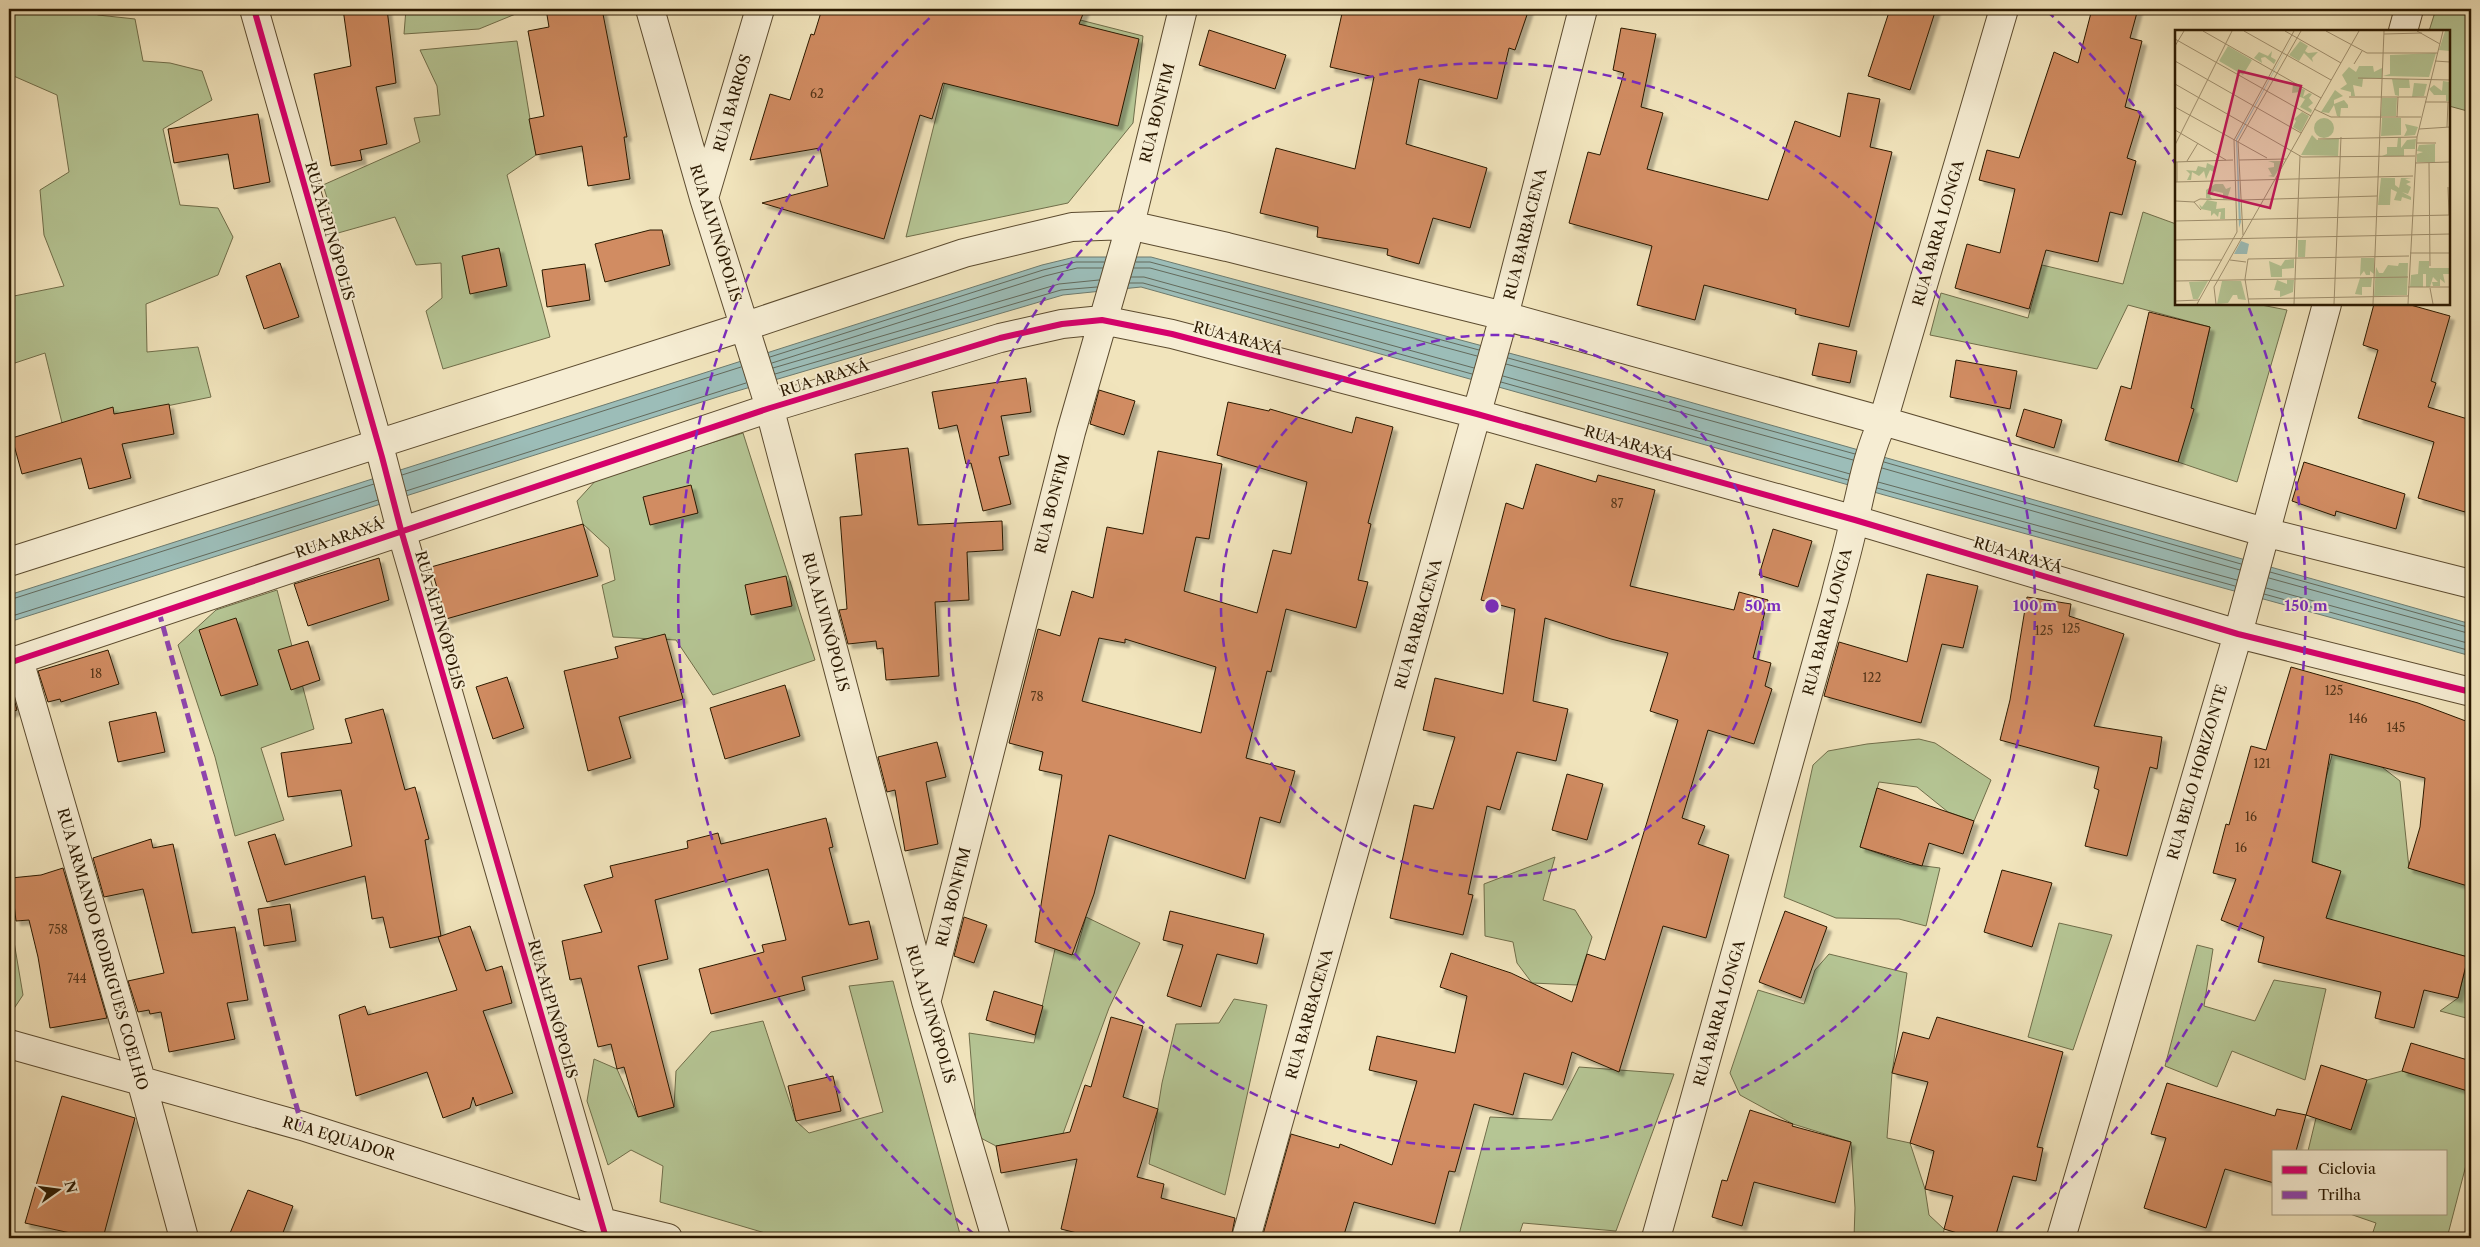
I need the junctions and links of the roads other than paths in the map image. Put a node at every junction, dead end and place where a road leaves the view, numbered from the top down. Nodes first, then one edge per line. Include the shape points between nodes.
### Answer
1 (254, 9) edge
2 (650, 9) edge
3 (760, 9) edge
4 (1183, 9) edge
5 (1583, 9) edge
6 (2004, 9) edge
7 (2409, 9) edge
8 (2403, 30) edge
9 (704, 198) junction
10 (1128, 233) junction
11 (2327, 305) edge
12 (1106, 311) junction
13 (1502, 325) junction
14 (748, 335) junction
15 (768, 401) junction
16 (1479, 405) junction
17 (1879, 430) junction
18 (380, 451) junction
19 (1856, 510) junction
20 (399, 520) junction
21 (2261, 542) junction
22 (9, 562) edge
23 (2471, 584) edge
24 (2241, 621) junction
25 (14, 662) edge
26 (2471, 692) edge
27 (926, 1001) junction
28 (9, 1044) edge
29 (141, 1080) junction
30 (604, 1230) edge
31 (184, 1238) edge
32 (668, 1238) edge
33 (996, 1238) edge
34 (1246, 1238) edge
35 (1656, 1238) edge
36 (2061, 1238) edge

1 - 18 street, RUA ALPINÓPOLIS
2 - 9 street, RUA ALVINÓPOLIS
3 - 9 street, RUA BARROS
4 - 10 street, RUA BONFIM
5 - 13 street, RUA BARBACENA
6 - 17 street, RUA BARRA LONGA
7 - 8 street
9 - 14 street, RUA ALVINÓPOLIS
10 - 12 street, RUA BONFIM
10 - 13 street via 1228,247
10 - 14 street via 1072,227 964,253
11 - 21 street, RUA BELO HORIZONTE
12 - 15 street, RUA ARAXÁ
12 - 16 street, RUA ARAXÁ via 1172,334
12 - 27 street, RUA BONFIM via 1068,442
13 - 16 street, RUA BARBACENA
13 - 17 street
14 - 15 street, RUA ALVINÓPOLIS
14 - 18 street
15 - 20 street, RUA ARAXÁ
15 - 27 street, RUA ALVINÓPOLIS
16 - 19 street, RUA ARAXÁ
16 - 34 street, RUA BARBACENA
17 - 19 street, RUA BARRA LONGA
17 - 21 street
18 - 20 street, RUA ALPINÓPOLIS
18 - 22 street
19 - 24 street, RUA ARAXÁ
19 - 35 street, RUA BARRA LONGA
20 - 25 street, RUA ARAXÁ
20 - 30 street, RUA ALPINÓPOLIS
21 - 23 street
21 - 24 street, RUA BELO HORIZONTE
24 - 26 street, RUA ARAXÁ
24 - 36 street, RUA BELO HORIZONTE
25 - 29 street, RUA ARMANDO RODRIGUES COELHO
27 - 33 street, RUA ALVINÓPOLIS
28 - 29 street, RUA EQUADOR
29 - 30 street, RUA EQUADOR via 302,1126
29 - 31 street, RUA ARMANDO RODRIGUES COELHO
30 - 32 street, RUA EQUADOR

